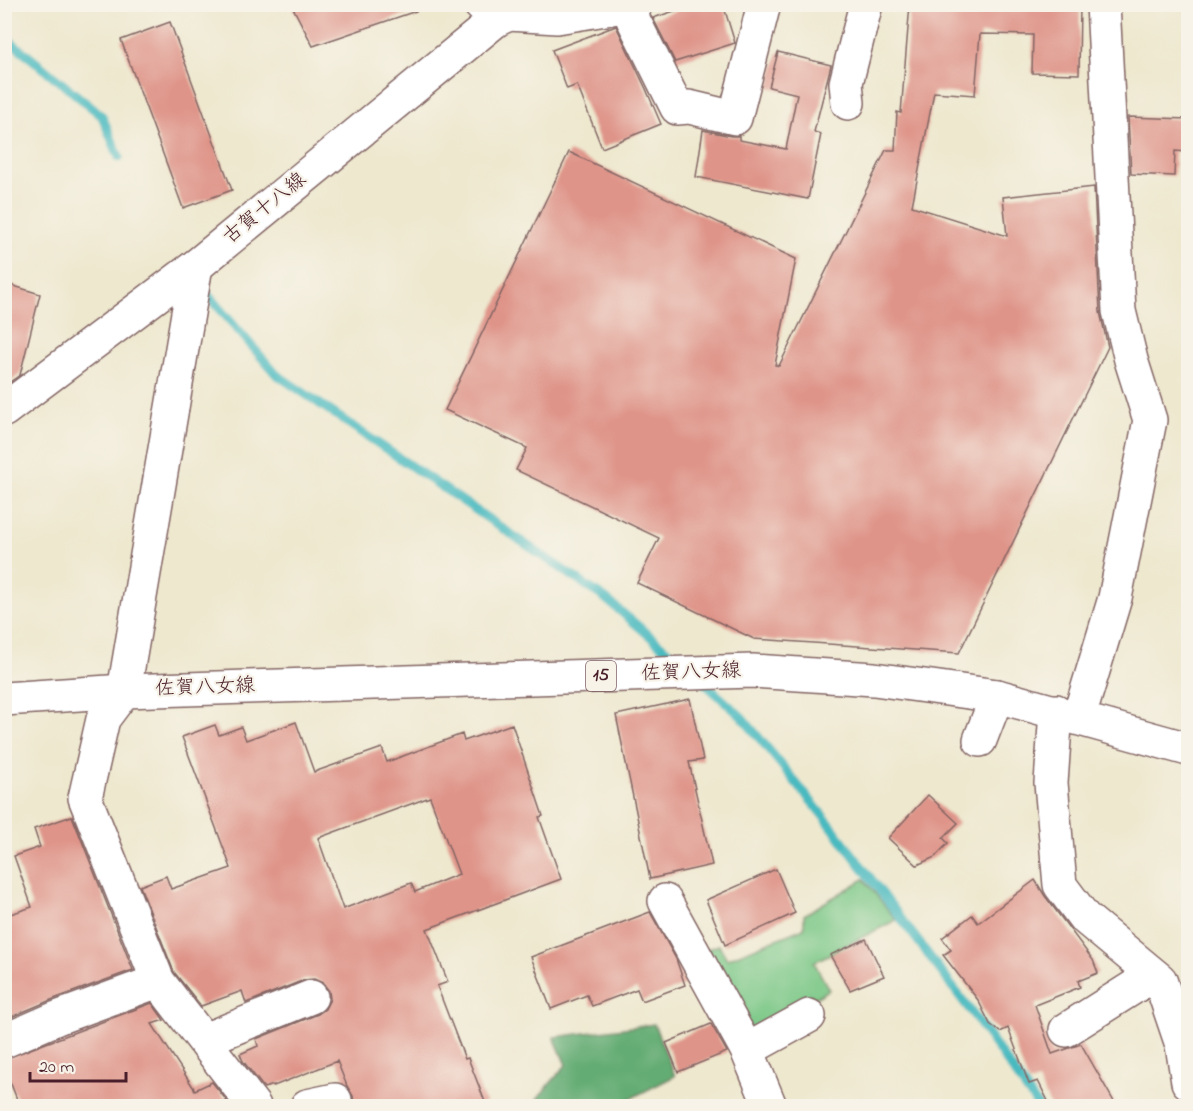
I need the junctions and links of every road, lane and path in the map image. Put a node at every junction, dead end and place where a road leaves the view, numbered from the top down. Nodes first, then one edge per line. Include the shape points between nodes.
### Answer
1 (764, 4) edge
2 (866, 4) edge
3 (1102, 4) edge
4 (631, 6) edge
5 (501, 11) edge
6 (848, 103) dead end
7 (196, 266) junction
8 (4, 410) edge
9 (124, 691) junction
10 (996, 696) junction
11 (4, 699) edge
12 (1067, 714) junction
13 (980, 740) dead end
14 (1188, 749) edge
15 (665, 901) dead end
16 (1153, 975) junction
17 (158, 981) junction
18 (311, 997) dead end
19 (809, 1016) dead end
20 (1066, 1030) dead end
21 (204, 1040) junction
22 (4, 1041) edge
23 (747, 1050) junction
24 (1188, 1082) edge
25 (254, 1107) edge
26 (770, 1107) edge

1 - 4 street via 735,118 689,107 677,108
2 - 6 street via 846,83
3 - 12 street via 1119,311 1150,420 1115,598
4 - 5 street via 557,17
5 - 7 street, 古賀十八線
7 - 8 street, 古賀十八線
7 - 9 street
9 - 10 street, 佐賀八女線 / 15 via 753,671 874,679
9 - 11 street, 佐賀八女線 / 15
9 - 17 street via 103,719 85,798
10 - 12 street, 佐賀八女線 / 15
10 - 13 street
12 - 14 street, 佐賀八女線 / 15
12 - 16 street via 1051,783 1060,885 1084,917
15 - 23 street
16 - 20 street
16 - 24 street via 1160,980 1182,1045
17 - 21 street
17 - 22 street
18 - 21 street
19 - 23 street
21 - 25 street
23 - 26 street

